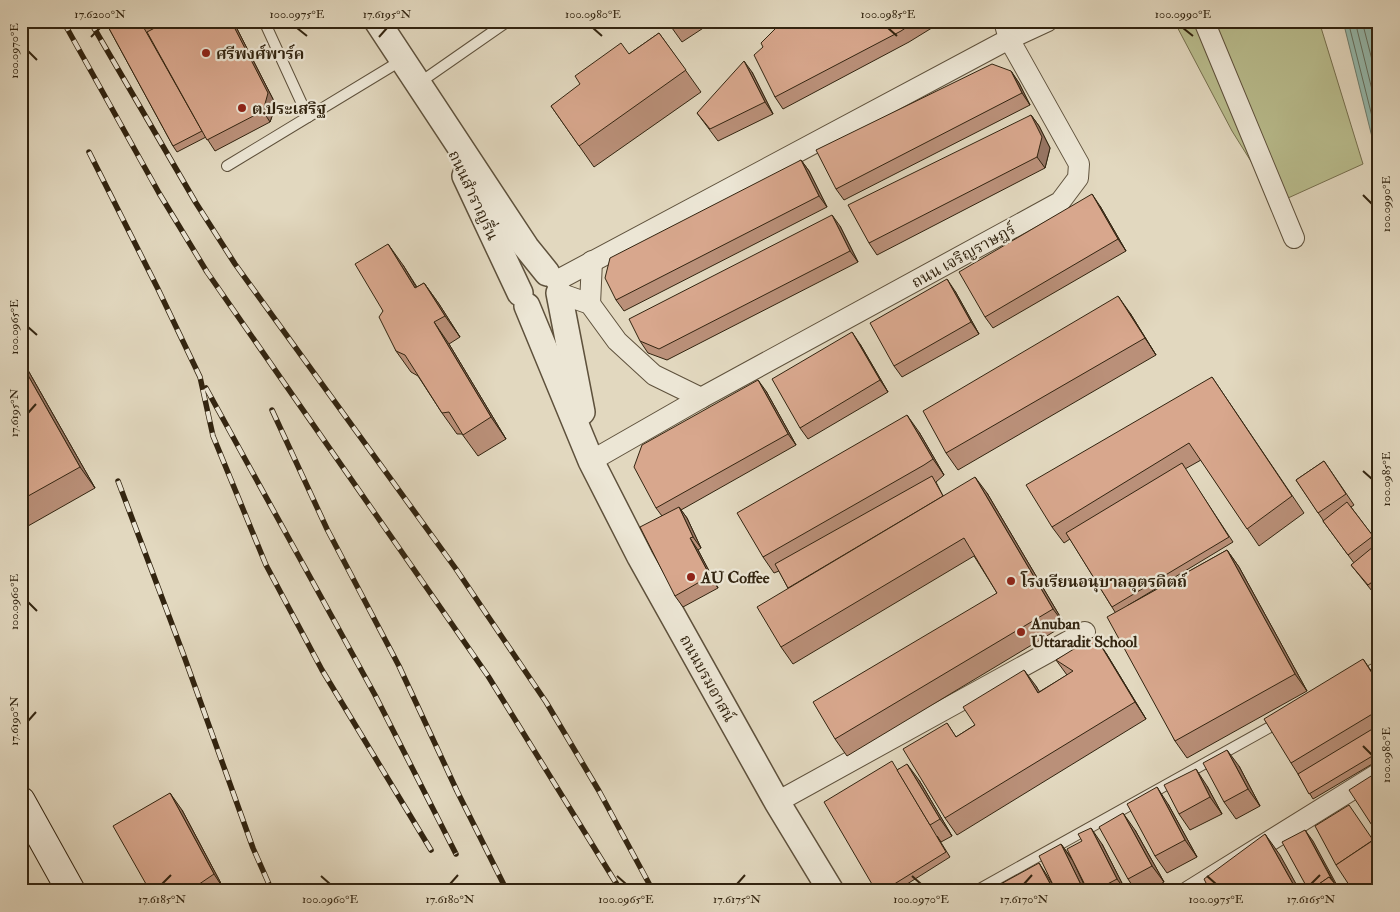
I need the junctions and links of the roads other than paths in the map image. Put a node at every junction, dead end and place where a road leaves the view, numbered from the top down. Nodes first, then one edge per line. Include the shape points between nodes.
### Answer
1 (264, 21) edge
2 (377, 21) edge
3 (508, 21) edge
4 (1048, 21) edge
5 (1204, 21) edge
6 (1006, 30) edge
7 (403, 60) junction
8 (423, 90) junction
9 (308, 117) junction
10 (227, 166) dead end
11 (1294, 238) dead end
12 (592, 261) junction
13 (554, 282) junction
14 (523, 300) junction
15 (590, 304) junction
16 (701, 398) junction
17 (591, 461) junction
18 (1085, 632) dead end
19 (1379, 666) edge
20 (1353, 680) edge
21 (1285, 718) edge
22 (1379, 773) edge
23 (21, 801) edge
24 (777, 802) junction
25 (71, 891) edge
26 (831, 891) edge
27 (976, 891) edge
28 (1189, 891) edge

1 - 9 lane
2 - 7 street, ถนนสำราญรื่น
3 - 8 lane
4 - 6 street
5 - 11 street
6 - 12 street
6 - 16 street, ถนน เจริญราษฎร์ via 1078,164 1078,178 1060,202
7 - 8 street, ถนนสำราญรื่น
7 - 9 lane
8 - 13 street, ถนนสำราญรื่น via 526,246
8 - 14 street, ถนนสำราญรื่น
9 - 10 lane
12 - 13 street
12 - 15 street
13 - 14 street via 538,272 532,274 521,286
13 - 14 street via 554,306 548,310 533,310
13 - 15 street
13 - 17 street, ถนนบรมอาสน์
14 - 17 street, ถนนบรมอาสน์
15 - 16 street via 617,341 654,375
16 - 17 street, ถนน เจริญราษฎร์
17 - 24 street, ถนนบรมอาสน์ via 640,557
18 - 24 street
19 - 20 lane
21 - 27 lane
22 - 28 street
23 - 25 main road
24 - 26 street, ถนนบรมอาสน์

